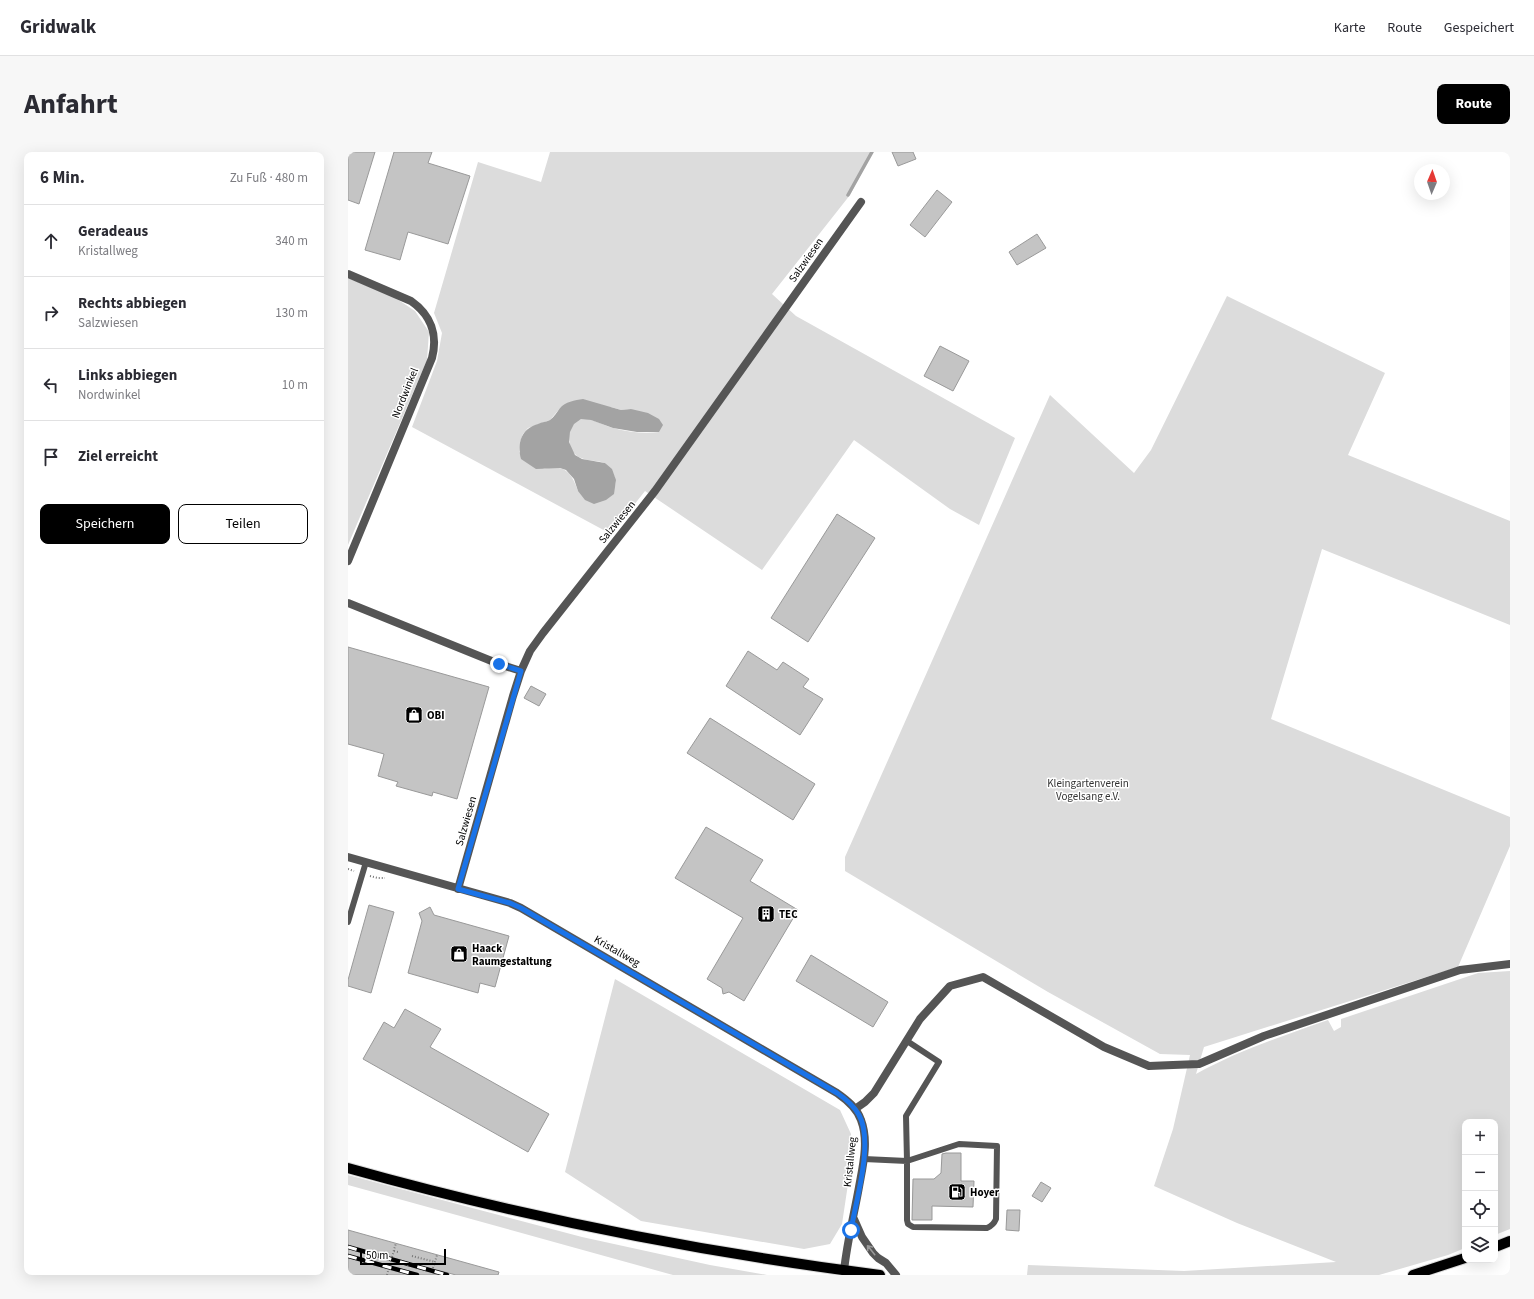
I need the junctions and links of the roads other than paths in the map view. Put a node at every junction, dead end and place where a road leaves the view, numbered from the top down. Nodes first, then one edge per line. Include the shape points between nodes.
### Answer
1 (861, 202) dead end
2 (348, 274) edge
3 (348, 561) edge
4 (348, 603) edge
5 (521, 671) junction
6 (348, 857) edge
7 (366, 862) junction
8 (458, 889) junction
9 (348, 922) edge
10 (1510, 964) edge
11 (907, 1041) junction
12 (855, 1109) junction
13 (864, 1159) junction
14 (907, 1161) junction
15 (348, 1168) edge
16 (854, 1219) junction
17 (1510, 1241) edge
18 (1498, 1246) edge
19 (1462, 1259) edge
20 (844, 1270) junction
21 (880, 1275) edge
22 (896, 1275) edge
23 (1413, 1275) edge

1 - 5 street, Salzwiesen via 655,491 543,633 530,651
2 - 3 street, Nordwinkel via 420,307 428,317 435,340 432,358
4 - 5 street
5 - 8 street, Salzwiesen
6 - 7 street, Kristallweg
7 - 8 street, Kristallweg
7 - 9 lane
8 - 12 street, Kristallweg via 526,910 837,1093
10 - 11 street via 1460,970 1264,1036 1199,1064 1149,1066 1104,1047 983,977 950,986 920,1019
11 - 12 street via 874,1092
11 - 14 lane via 939,1062 906,1116
12 - 13 street, Kristallweg via 863,1127
13 - 14 lane
13 - 16 street, Kristallweg
14 - 14 lane via 907,1220 910,1226 987,1228 994,1223 996,1146 959,1144
15 - 20 main road via 466,1199 610,1232 756,1258
16 - 20 street, Kristallweg
22 -> 16 street via 873,1253
17 - 18 main road
19 - 23 main road
20 - 21 main road

